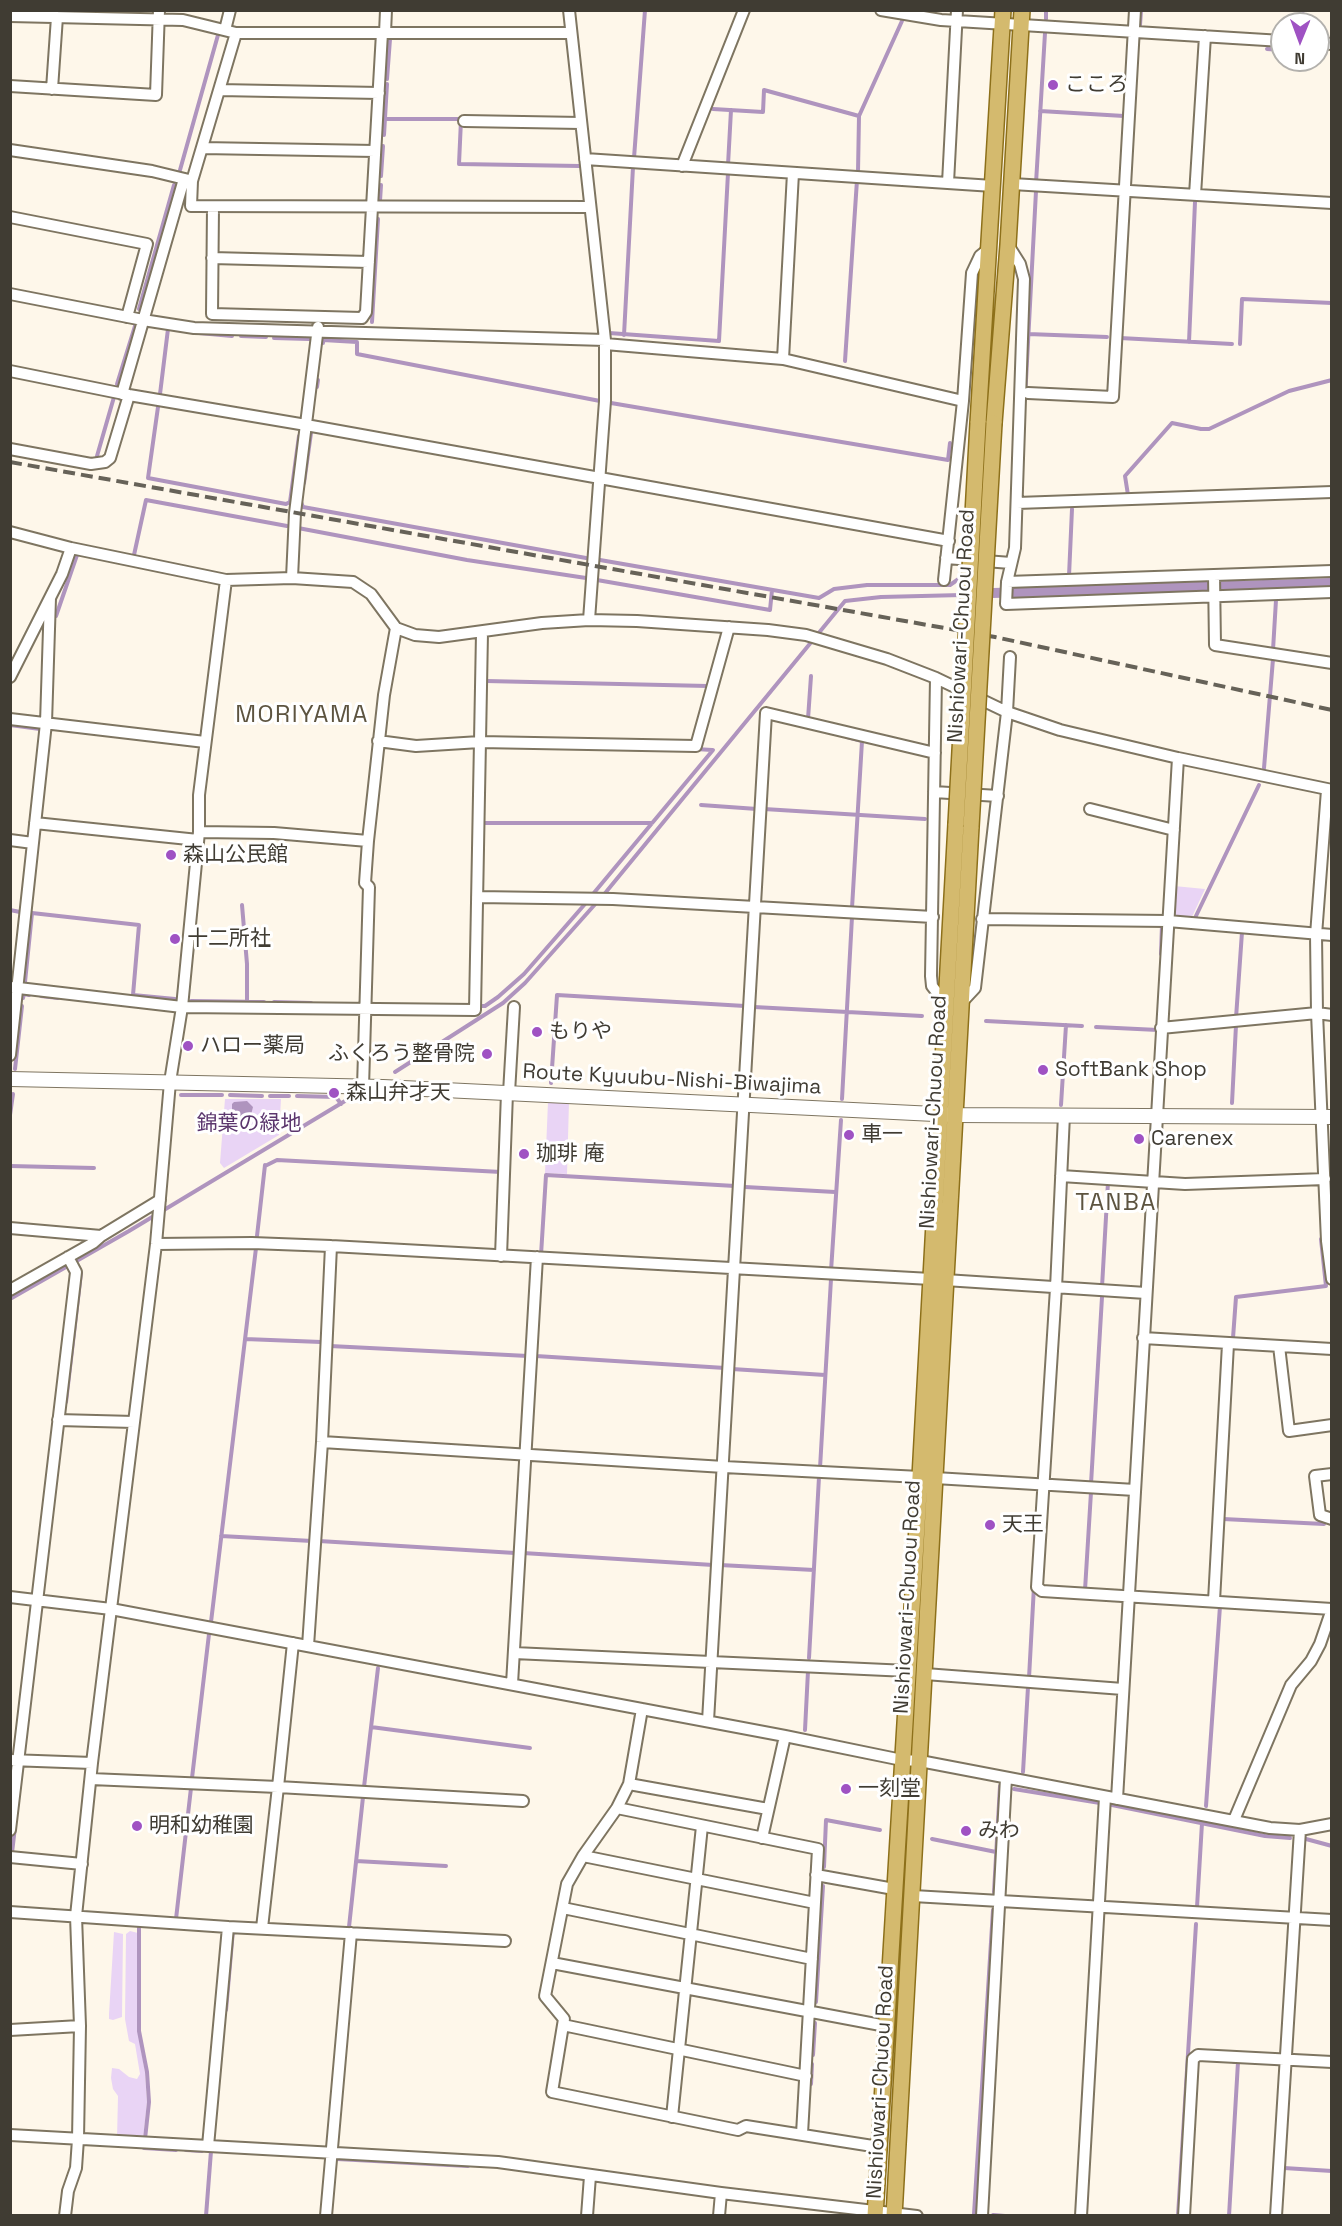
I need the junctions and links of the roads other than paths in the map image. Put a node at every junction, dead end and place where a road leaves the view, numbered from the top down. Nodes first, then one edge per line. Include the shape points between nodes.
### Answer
1 (230, 10) edge
2 (386, 10) edge
3 (569, 10) edge
4 (744, 10) edge
5 (881, 10) edge
6 (1135, 10) edge
7 (11, 12) edge
8 (159, 15) edge
9 (957, 16) edge
10 (57, 17) junction
11 (1003, 17) edge
12 (1022, 18) edge
13 (1133, 31) junction
14 (230, 32) junction
15 (384, 33) junction
16 (570, 33) junction
17 (1205, 36) junction
18 (1270, 40) edge
19 (10, 86) edge
20 (52, 89) junction
21 (219, 90) junction
22 (379, 93) junction
23 (464, 122) dead end
24 (581, 123) junction
25 (202, 148) junction
26 (10, 150) edge
27 (375, 151) junction
28 (585, 159) junction
29 (682, 166) junction
30 (793, 173) junction
31 (188, 180) junction
32 (948, 183) junction
33 (1012, 184) junction
34 (993, 186) junction
35 (1125, 191) junction
36 (1196, 195) junction
37 (1332, 204) edge
38 (213, 207) junction
39 (372, 207) junction
40 (590, 207) junction
41 (10, 217) edge
42 (1008, 245) junction
43 (990, 248) junction
44 (212, 258) junction
45 (369, 262) junction
46 (10, 294) edge
47 (127, 317) junction
48 (318, 317) junction
49 (143, 320) junction
50 (318, 333) junction
51 (605, 342) junction
52 (783, 359) junction
53 (10, 371) edge
54 (1028, 393) dead end
55 (125, 395) junction
56 (963, 401) junction
57 (306, 425) junction
58 (10, 449) edge
59 (600, 477) junction
60 (1332, 492) edge
61 (1017, 503) junction
62 (10, 532) edge
63 (949, 541) junction
64 (71, 548) junction
65 (946, 558) junction
66 (1011, 563) junction
67 (1332, 571) edge
68 (1214, 577) junction
69 (292, 578) junction
70 (226, 580) junction
71 (944, 580) dead end
72 (1007, 584) junction
73 (1332, 592) edge
74 (1214, 595) junction
75 (50, 598) junction
76 (589, 620) junction
77 (729, 627) junction
78 (396, 628) junction
79 (482, 633) junction
80 (1010, 657) dead end
81 (1332, 663) edge
82 (10, 677) edge
83 (936, 678) junction
84 (1007, 712) junction
85 (10, 719) edge
86 (46, 723) junction
87 (378, 741) junction
88 (205, 742) junction
89 (480, 742) junction
90 (935, 753) junction
91 (1178, 758) junction
92 (1329, 790) edge
93 (934, 792) junction
94 (998, 796) junction
95 (1090, 809) dead end
96 (35, 823) junction
97 (964, 826) junction
98 (1174, 830) junction
99 (198, 836) junction
100 (10, 840) edge
101 (368, 841) junction
102 (33, 843) junction
103 (477, 897) junction
104 (755, 907) junction
105 (933, 917) junction
106 (982, 919) junction
107 (1168, 921) junction
108 (1316, 935) junction
109 (1332, 935) edge
110 (14, 988) edge
111 (953, 1004) junction
112 (182, 1007) junction
113 (514, 1007) dead end
114 (366, 1009) junction
115 (1317, 1014) junction
116 (1332, 1015) edge
117 (1161, 1028) junction
118 (10, 1055) edge
119 (10, 1079) edge
120 (170, 1082) junction
121 (363, 1087) junction
122 (508, 1093) junction
123 (744, 1105) junction
124 (947, 1115) junction
125 (1064, 1115) junction
126 (1156, 1116) junction
127 (1327, 1117) edge
128 (1061, 1176) junction
129 (1327, 1180) edge
130 (1152, 1182) junction
131 (159, 1202) junction
132 (10, 1228) edge
133 (101, 1236) junction
134 (1329, 1241) edge
135 (156, 1244) junction
136 (331, 1246) junction
137 (501, 1256) junction
138 (537, 1257) junction
139 (69, 1258) junction
140 (734, 1269) junction
141 (1332, 1279) edge
142 (938, 1280) junction
143 (1056, 1287) junction
144 (10, 1290) edge
145 (1146, 1293) junction
146 (1143, 1338) junction
147 (1228, 1344) junction
148 (1279, 1346) junction
149 (1332, 1349) edge
150 (58, 1420) junction
151 (134, 1422) junction
152 (1332, 1425) edge
153 (322, 1442) junction
154 (527, 1455) junction
155 (724, 1467) junction
156 (1332, 1474) edge
157 (927, 1478) junction
158 (1044, 1485) junction
159 (1135, 1490) junction
160 (1332, 1519) edge
161 (10, 1596) edge
162 (1129, 1596) junction
163 (36, 1600) junction
164 (1214, 1601) junction
165 (111, 1609) junction
166 (1332, 1609) edge
167 (293, 1644) junction
168 (308, 1646) junction
169 (514, 1653) junction
170 (712, 1663) junction
171 (908, 1671) junction
172 (925, 1674) junction
173 (512, 1684) junction
174 (1123, 1689) junction
175 (642, 1708) junction
176 (708, 1721) junction
177 (785, 1736) junction
178 (902, 1760) junction
179 (14, 1761) edge
180 (920, 1761) junction
181 (92, 1763) junction
182 (1006, 1778) junction
183 (91, 1779) junction
184 (629, 1784) junction
185 (278, 1787) junction
186 (1105, 1797) junction
187 (1117, 1799) junction
188 (523, 1800) dead end
189 (617, 1808) junction
190 (768, 1809) junction
191 (1234, 1820) junction
192 (1332, 1824) edge
193 (702, 1826) junction
194 (10, 1830) edge
195 (1300, 1830) junction
196 (762, 1838) junction
197 (583, 1856) junction
198 (10, 1857) edge
199 (81, 1864) junction
200 (816, 1875) junction
201 (696, 1879) junction
202 (894, 1889) junction
203 (913, 1896) junction
204 (999, 1901) junction
205 (815, 1903) junction
206 (1099, 1906) junction
207 (562, 1908) junction
208 (10, 1912) edge
209 (76, 1916) junction
210 (1294, 1918) junction
211 (1332, 1920) edge
212 (228, 1927) junction
213 (262, 1928) junction
214 (351, 1933) junction
215 (691, 1934) junction
216 (505, 1941) dead end
217 (813, 1959) junction
218 (552, 1963) junction
219 (685, 1988) junction
220 (810, 2011) junction
221 (563, 2025) junction
222 (80, 2026) junction
223 (886, 2026) junction
224 (10, 2030) edge
225 (679, 2049) junction
226 (1286, 2058) junction
227 (1332, 2062) edge
228 (806, 2076) junction
229 (672, 2117) junction
230 (802, 2134) junction
231 (10, 2135) edge
232 (78, 2139) junction
233 (208, 2146) junction
234 (879, 2147) junction
235 (331, 2153) junction
236 (590, 2176) junction
237 (721, 2193) junction
238 (875, 2213) edge
239 (894, 2214) edge
240 (65, 2216) edge
241 (326, 2216) edge
242 (587, 2216) edge
243 (719, 2216) edge
244 (917, 2216) edge
245 (982, 2216) edge
246 (1081, 2216) edge
247 (1184, 2216) edge
248 (1276, 2216) edge

1 - 14 street
2 - 15 street
3 - 16 street
4 - 29 street
5 - 9 street
6 - 13 street
7 - 10 street
8 - 10 street
8 - 14 street
8 - 20 street via 156,95
9 - 11 street
9 - 32 street
10 - 20 street
11 - 12 street
11 - 34 main road, Nishiowari-Chuou Road
12 - 13 street
12 - 33 main road, Nishiowari-Chuou Road
13 - 17 street
13 - 35 street
14 - 15 street
14 - 21 street
15 - 16 street
15 - 22 street
16 - 24 street
17 - 18 street
17 - 36 street
19 - 20 street
21 - 22 street
21 - 25 street
22 - 27 street
23 - 24 street
24 - 28 street
25 - 27 street
25 - 31 street
26 - 31 street
27 - 39 street
28 - 29 street
28 - 40 street
29 - 30 street
30 - 32 street
30 - 52 street
31 - 38 street via 191,206
31 - 49 street
32 - 34 street
33 - 35 street
33 - 42 main road, Nishiowari-Chuou Road
34 - 43 main road, Nishiowari-Chuou Road
35 - 36 street
35 - 54 street via 1113,397
36 - 37 street
38 - 39 street
38 - 44 street
39 - 40 street
39 - 45 street
40 - 51 street
41 - 47 street via 147,244
42 - 61 street via 1024,279
42 - 97 main road, Nishiowari-Chuou Road, bridge
43 - 56 street via 980,256 972,273
43 - 97 main road, Nishiowari-Chuou Road, bridge via 978,423
44 - 45 street
44 - 48 street via 212,314
45 - 48 street via 366,312 362,318
46 - 47 street
47 - 49 street
48 - 50 street
49 - 50 street via 194,328
49 - 55 street
50 - 51 street
50 - 57 street
51 - 52 street
51 - 59 street
52 - 56 street
53 - 55 street
55 - 57 street
55 - 58 street via 110,458 105,462 91,464
56 - 63 street
57 - 59 street
57 - 69 street via 294,513
59 - 63 street
59 - 76 street
60 - 61 street
61 - 66 street
62 - 64 street
63 - 65 street
64 - 70 street
64 - 75 street
65 - 66 street
65 - 71 street
66 - 72 street
67 - 68 street
68 - 72 street
68 - 74 street
69 - 70 street
69 - 78 street via 353,582 371,594
70 - 88 street
72 - 74 street via 1006,603
73 - 74 street
74 - 81 street via 1215,645
75 - 82 street
75 - 86 street
76 - 77 street
76 - 79 street
77 - 83 street via 806,635
77 - 89 street via 696,746
78 - 79 street via 439,637
78 - 87 street
79 - 89 street
80 - 84 street
83 - 84 street
83 - 90 street
84 - 91 street via 1060,730
84 - 94 street
85 - 86 street
86 - 88 street
86 - 96 street
87 - 89 street via 416,746
87 - 101 street
88 - 99 street
89 - 103 street
90 - 93 street
90 - 104 street via 766,713
91 - 92 street
91 - 98 street
92 - 108 street
93 - 94 street
93 - 105 street
94 - 106 street
95 - 98 street
96 - 99 street
96 - 102 street
97 - 111 main road, Nishiowari-Chuou Road
98 - 107 street
99 - 101 street via 274,833
99 - 112 street
100 - 102 street
101 - 114 street
102 - 110 street
103 - 104 street via 595,898
103 - 114 street via 475,1010
104 - 105 street
104 - 123 street
105 - 111 street via 932,986
106 - 107 street
106 - 111 street via 975,988
107 - 108 street
107 - 117 street
108 - 109 street
108 - 115 street
110 - 112 street
110 - 118 street
111 - 124 main road, Nishiowari-Chuou Road
112 - 114 street
112 - 120 street
113 - 122 street
114 - 121 street
115 - 116 street
115 - 117 street
115 - 127 street
117 - 126 street
119 - 120 main road, Route Kyuubu-Nishi-Biwajima
120 - 121 main road, Route Kyuubu-Nishi-Biwajima
120 - 131 street
121 - 122 main road, Route Kyuubu-Nishi-Biwajima
122 - 123 main road, Route Kyuubu-Nishi-Biwajima
122 - 137 street
123 - 124 main road, Route Kyuubu-Nishi-Biwajima
123 - 140 street
124 - 125 main road, Route Kyuubu-Nishi-Biwajima
124 - 142 main road, Nishiowari-Chuou Road
125 - 126 main road, Route Kyuubu-Nishi-Biwajima
125 - 128 street
126 - 127 main road, Route Kyuubu-Nishi-Biwajima
126 - 130 street
127 - 129 street
128 - 130 street
128 - 143 street
129 - 130 street
129 - 134 street
130 - 145 street
131 - 133 street
131 - 135 street
132 - 133 street
133 - 139 street
134 - 141 street
135 - 136 street
135 - 151 street
136 - 137 street
136 - 153 street
137 - 138 street
138 - 140 street
138 - 154 street
139 - 144 street
139 - 150 street via 75,1270
140 - 142 street
140 - 155 street
142 - 143 street
142 - 157 main road, Nishiowari-Chuou Road
143 - 145 street
143 - 158 street
145 - 146 street
146 - 147 street
146 - 159 street
147 - 148 street
147 - 164 street
148 - 149 street
148 - 152 street via 1289,1431
150 - 151 street
150 - 163 street
151 - 165 street
153 - 154 street
153 - 168 street
154 - 155 street
154 - 169 street
155 - 157 street
155 - 170 street
156 - 160 street via 1315,1476 1320,1515
157 - 158 street
157 - 171 main road, Nishiowari-Chuou Road
157 - 172 main road, Nishiowari-Chuou Road
158 - 159 street
158 - 162 street via 1037,1587 1042,1591
159 - 162 street
161 - 163 street
162 - 164 street
162 - 174 street
163 - 165 street
163 - 179 street
164 - 166 street
165 - 167 street
165 - 181 street
166 - 191 street via 1315,1653 1291,1685
167 - 168 street
167 - 185 street
168 - 173 street
169 - 170 street
169 - 173 street
170 - 171 street
170 - 176 street
171 - 178 main road, Nishiowari-Chuou Road
172 - 174 street
172 - 180 main road, Nishiowari-Chuou Road
173 - 175 street
174 - 187 street
175 - 176 street
175 - 184 street
176 - 177 street
177 - 178 street
177 - 190 street
178 - 180 street
178 - 202 main road, Nishiowari-Chuou Road
179 - 181 street
179 - 194 street
180 - 182 street
180 - 203 main road, Nishiowari-Chuou Road
181 - 183 street
182 - 186 street
182 - 204 street
183 - 185 street
183 - 199 street
184 - 189 street
184 - 190 street
185 - 188 street
185 - 213 street
186 - 187 street
186 - 206 street
187 - 191 street
189 - 193 street
189 - 197 street
190 - 196 street
191 - 195 street
192 - 195 street
193 - 196 street
193 - 201 street
195 - 210 street
196 - 200 street via 818,1849
197 - 201 street
197 - 207 street via 567,1884
198 - 199 street
199 - 209 street
200 - 202 street
200 - 205 street
201 - 205 street
201 - 215 street
202 - 223 main road, Nishiowari-Chuou Road
203 - 204 street
203 - 239 main road, Nishiowari-Chuou Road
204 - 206 street
204 - 245 street
205 - 217 street
206 - 210 street
206 - 246 street
207 - 215 street
207 - 218 street
208 - 209 street
209 - 212 street
209 - 222 street
210 - 211 street
210 - 226 street
212 - 213 street
212 - 233 street
213 - 214 street
214 - 216 street
214 - 235 street
215 - 217 street
215 - 219 street
217 - 220 street
218 - 219 street
218 - 221 street via 545,1996 564,2019
219 - 220 street
219 - 225 street
220 - 223 street
220 - 228 street
221 - 225 street
221 - 229 street via 552,2092
222 - 224 street
222 - 232 street
223 - 234 main road, Nishiowari-Chuou Road
225 - 228 street
225 - 229 street
226 - 227 street
226 - 247 street via 1198,2055 1193,2059
226 - 248 street
228 - 230 street
229 - 230 street via 738,2130 746,2126
230 - 234 street
231 - 232 street
232 - 233 street
232 - 240 street
233 - 235 street
234 - 238 main road, Nishiowari-Chuou Road
235 - 236 street via 498,2162
235 - 241 street
236 - 237 street
236 - 242 street
237 - 238 street
237 - 243 street
238 - 239 street
239 - 244 street

